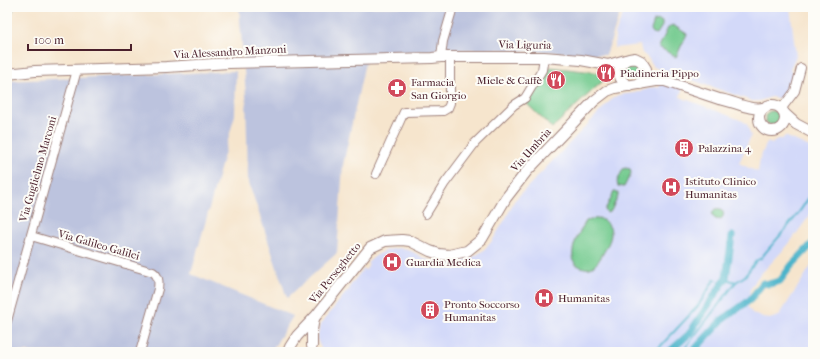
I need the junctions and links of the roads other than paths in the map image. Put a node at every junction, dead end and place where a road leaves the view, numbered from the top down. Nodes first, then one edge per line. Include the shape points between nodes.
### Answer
1 (452, 7) edge
2 (446, 57) junction
3 (544, 57) junction
4 (626, 60) junction
5 (608, 65) junction
6 (645, 66) junction
7 (801, 68) dead end
8 (7, 69) edge
9 (77, 70) junction
10 (19, 73) junction
11 (7, 74) edge
12 (619, 75) junction
13 (665, 81) junction
14 (635, 85) junction
15 (607, 91) junction
16 (719, 99) junction
17 (764, 108) junction
18 (783, 111) junction
19 (760, 122) junction
20 (780, 129) junction
21 (811, 132) edge
22 (376, 174) dead end
23 (426, 214) dead end
24 (31, 236) junction
25 (467, 251) joint
26 (315, 317) junction
27 (7, 321) edge
28 (291, 348) edge
29 (313, 349) edge
30 (140, 352) edge

1 - 2 street via 443,41
2 - 3 street, Via Liguria
2 - 9 street, Via Alessandro Manzoni
2 - 22 street via 450,102 448,108 443,111 404,112
3 - 5 street, Via Liguria
3 - 23 street via 542,70 525,98 514,105 475,143
4 - 5 street, Via Liguria
4 - 6 street via 635,58
4 - 12 street via 622,63
5 - 12 street, Via Liguria
6 - 13 street
6 - 14 street via 646,76
7 - 18 street via 795,91
8 - 10 street, Via Alessandro Manzoni
9 - 10 street, Via Alessandro Manzoni
9 - 24 street, Via Guglielmo Marconi
10 - 11 street, Via Alessandro Manzoni
12 - 14 street via 622,82
12 - 15 street
13 - 14 street
13 - 16 street
14 - 15 street, Via Umbria
15 - 25 street, Via Umbria via 575,120 527,172 506,198 482,238
16 - 17 street via 757,110
16 - 19 street via 749,113
17 - 18 street via 772,105
17 - 19 street
18 - 20 street via 785,123
18 - 21 street via 791,120
19 - 20 street via 768,131
20 - 21 street
24 - 27 street, Via Guglielmo Marconi
24 - 30 street, Via Galileo Galilei via 156,274 158,289
25 - 26 street, Via Perseghetto via 449,255 402,240 378,244 363,255
26 - 28 street, Via Perseghetto via 297,336
26 - 29 street, Via Perseghetto via 312,330
28 - 29 street via 296,341 305,340

